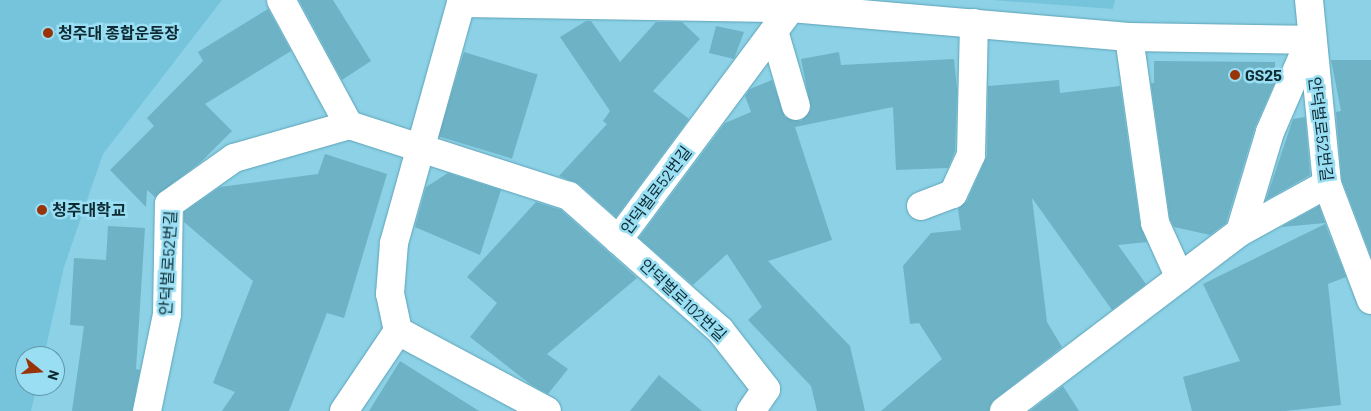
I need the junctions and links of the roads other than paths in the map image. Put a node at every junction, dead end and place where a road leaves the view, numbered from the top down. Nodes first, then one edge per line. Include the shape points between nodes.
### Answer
1 (281, 0) edge
2 (1309, 0) edge
3 (458, 1) edge
4 (791, 8) junction
5 (974, 24) junction
6 (774, 31) junction
7 (1130, 37) junction
8 (1310, 40) junction
9 (796, 106) dead end
10 (349, 125) junction
11 (420, 146) junction
12 (1327, 184) junction
13 (920, 206) dead end
14 (1240, 232) junction
15 (618, 240) junction
16 (1180, 278) junction
17 (1371, 300) edge
18 (398, 331) junction
19 (147, 411) edge
20 (344, 411) edge
21 (547, 411) edge
22 (751, 411) edge
23 (1004, 411) edge

1 - 10 street
2 - 8 street, 안덕벌로52번길
3 - 4 street
3 - 11 street
4 - 5 street
4 - 6 street, 안덕벌로52번길
5 - 7 street
5 - 13 street via 971,155 953,194
6 - 9 street
6 - 15 street, 안덕벌로52번길
7 - 8 street
7 - 16 street via 1155,223
8 - 12 street, 안덕벌로52번길
8 - 14 street, 안덕벌로52번길 via 1270,132
10 - 11 street, 안덕벌로52번길
10 - 19 street, 안덕벌로52번길 via 234,158 169,204 167,314
11 - 15 street, 안덕벌로52번길 via 569,196
11 - 18 street via 394,243 390,294
12 - 14 street
12 - 17 street, 안덕벌로52번길
14 - 16 street
15 - 22 street, 안덕벌로102번길 via 720,330 766,390
16 - 23 street
18 - 20 street
18 - 21 street

